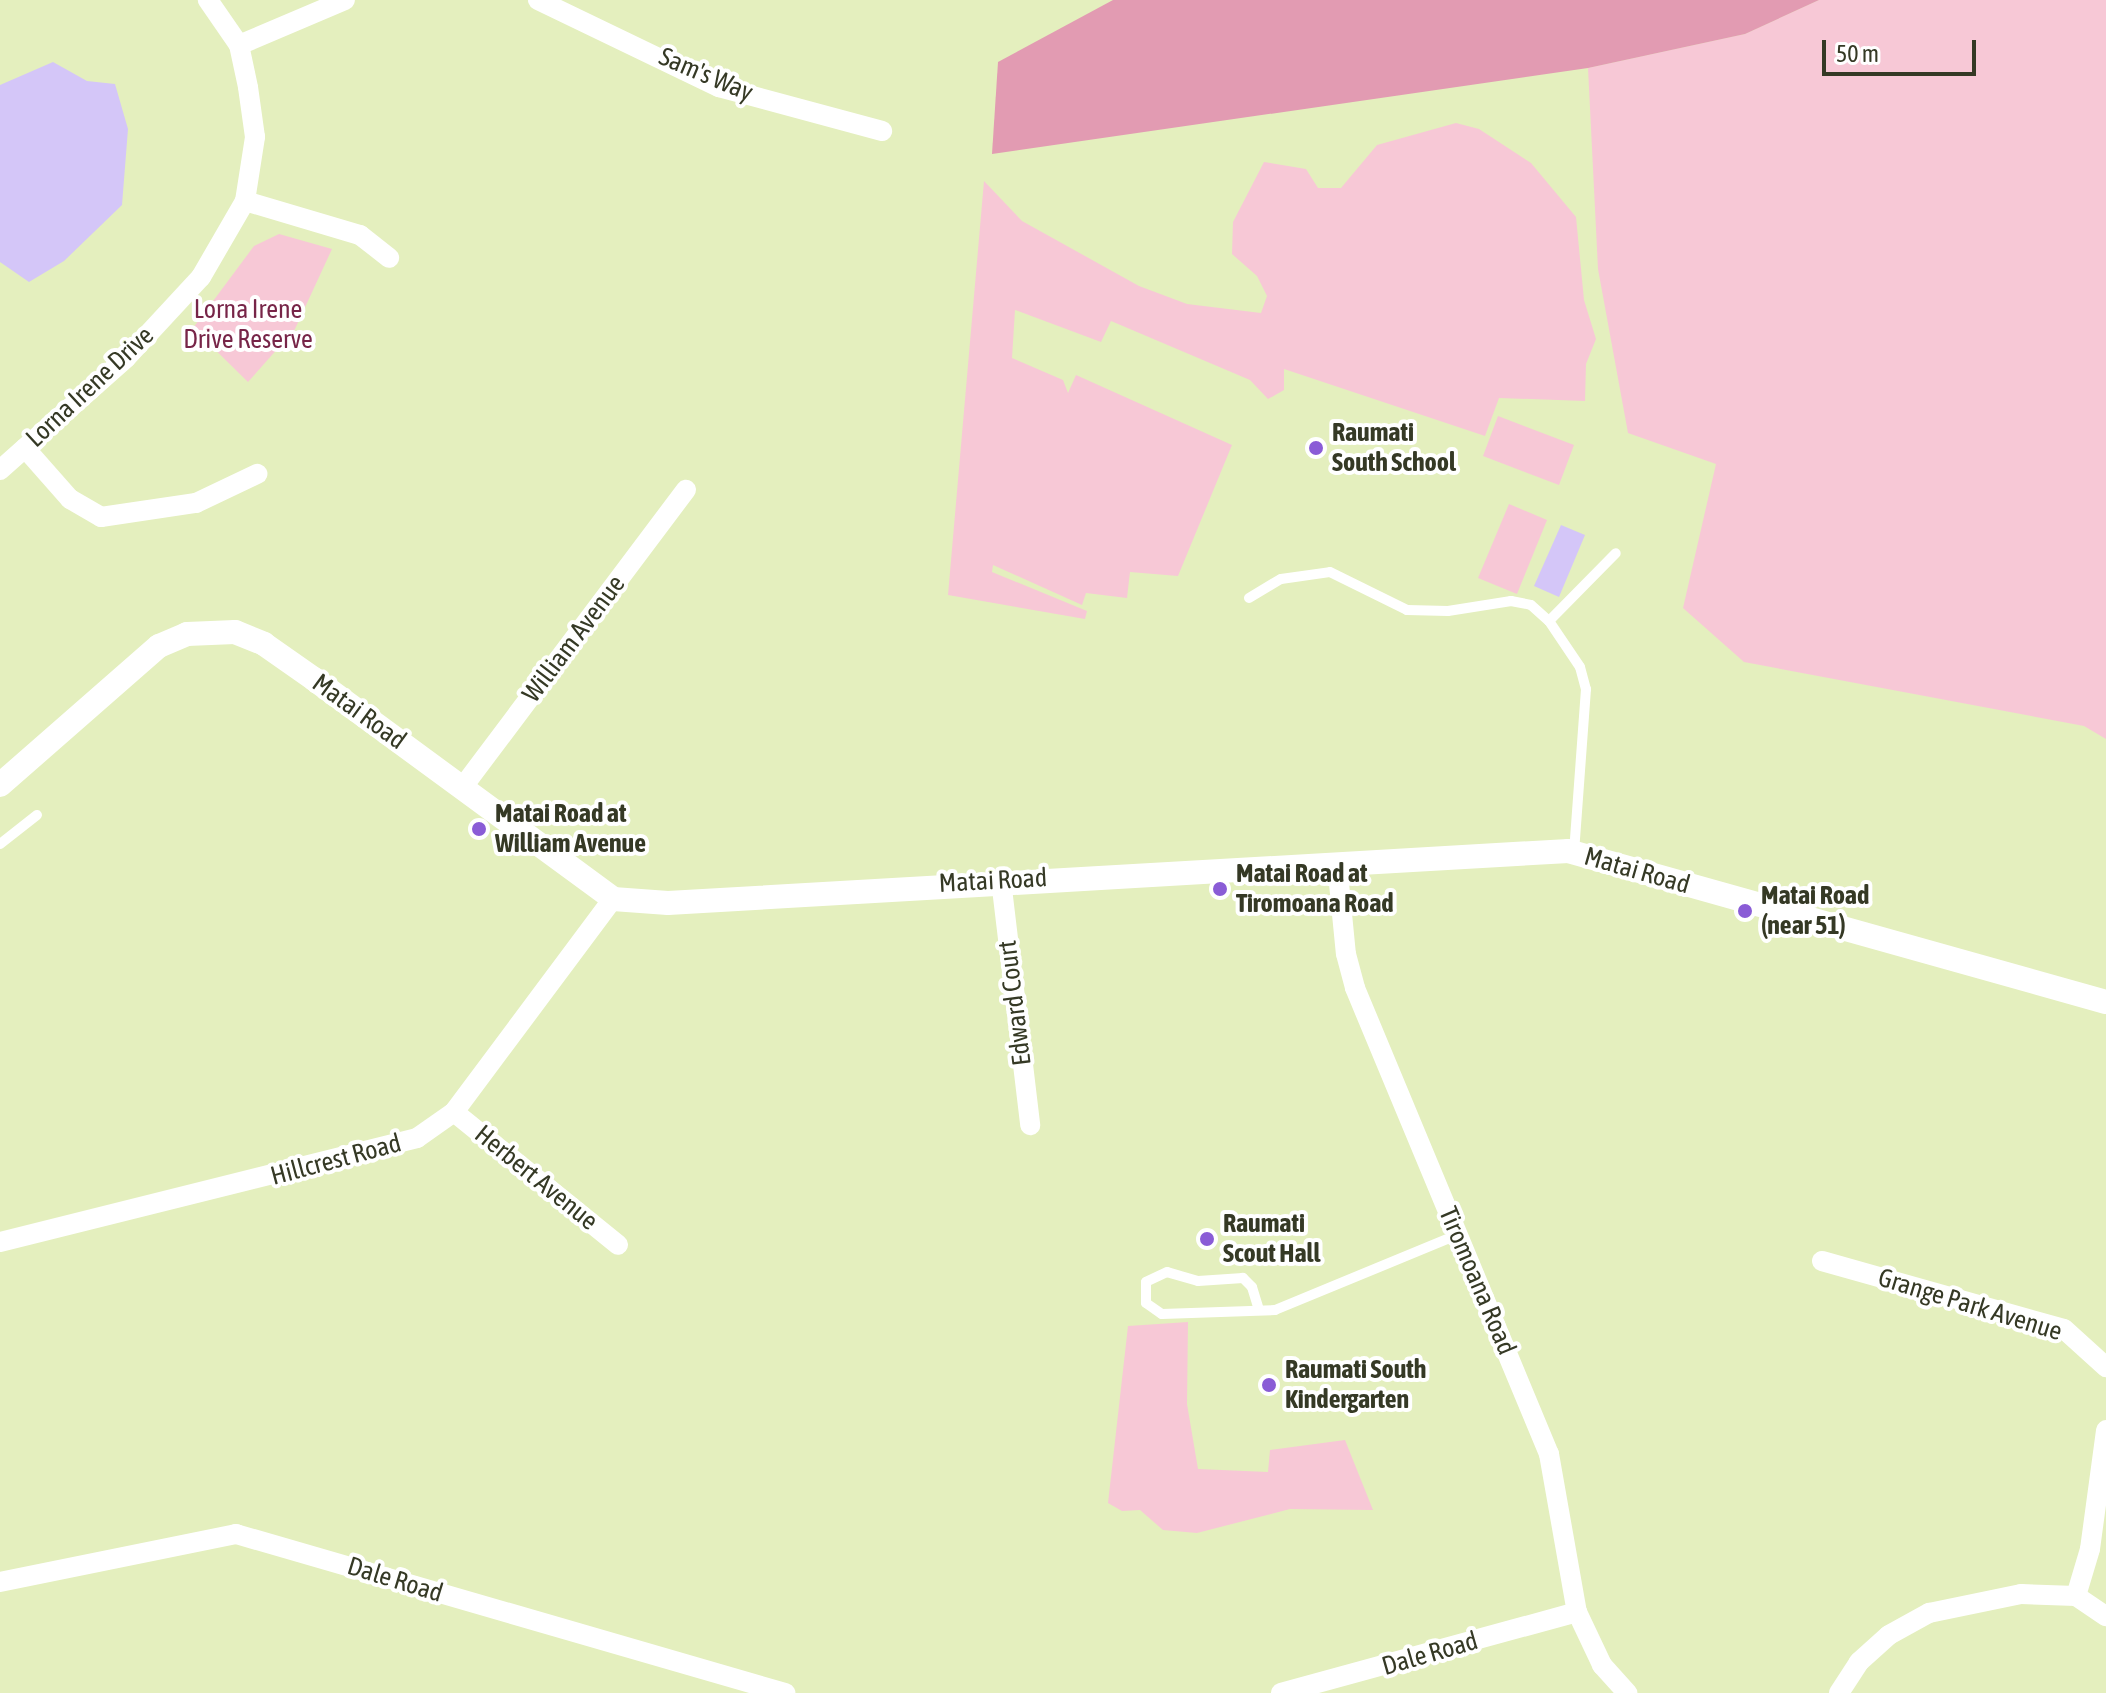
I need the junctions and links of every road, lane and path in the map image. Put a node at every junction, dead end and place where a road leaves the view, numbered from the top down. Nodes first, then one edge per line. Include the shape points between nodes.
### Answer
1 (208, 0) edge
2 (345, 0) edge
3 (538, 0) edge
4 (239, 45) junction
5 (882, 131) dead end
6 (245, 201) junction
7 (389, 258) dead end
8 (25, 448) junction
9 (0, 470) edge
10 (257, 474) dead end
11 (686, 490) dead end
12 (1616, 553) dead end
13 (1249, 598) dead end
14 (1549, 621) junction
15 (0, 785) edge
16 (462, 788) junction
17 (37, 815) dead end
18 (0, 844) edge
19 (1574, 853) junction
20 (1337, 863) junction
21 (1001, 880) junction
22 (613, 899) junction
23 (2106, 1002) edge
24 (454, 1112) junction
25 (1030, 1125) dead end
26 (1457, 1235) junction
27 (0, 1242) edge
28 (618, 1245) dead end
29 (1822, 1261) dead end
30 (1259, 1310) junction
31 (2106, 1367) edge
32 (2106, 1430) edge
33 (0, 1582) edge
34 (2076, 1596) junction
35 (1577, 1612) junction
36 (2106, 1616) edge
37 (785, 1693) edge
38 (1281, 1693) edge
39 (1627, 1693) edge
40 (1839, 1693) edge

1 - 4 street, Lorna Irene Drive
2 - 4 street
3 - 5 street, Sam's Way via 719,87
4 - 6 street, Lorna Irene Drive via 255,137
6 - 7 street via 360,235
6 - 8 street, Lorna Irene Drive via 201,277 126,358
8 - 9 street, Lorna Irene Drive
8 - 10 street via 70,499 101,517 196,503
11 - 16 street, William Avenue
12 - 14 lane
13 - 14 lane via 1281,579 1330,572 1407,610 1448,611 1511,601 1531,605
14 - 19 lane via 1580,667 1586,689
15 - 16 street, Matai Road via 159,646 209,631 235,632 264,644
16 - 22 street, Matai Road
17 - 18 lane
19 - 20 street, Matai Road
19 - 23 street, Matai Road
20 - 21 street, Matai Road
20 - 26 street, Tiromoana Road via 1346,954 1355,988
21 - 22 street, Matai Road via 668,903
21 - 25 street, Edward Court
22 - 24 street, Hillcrest Road
24 - 27 street, Hillcrest Road via 417,1138 385,1150
24 - 28 street, Herbert Avenue
26 - 30 lane via 1286,1308
26 - 35 street, Tiromoana Road via 1549,1454
29 - 31 street, Grange Park Avenue via 2064,1329
30 - 30 lane via 1162,1314 1146,1303 1146,1282 1167,1272 1198,1281 1243,1278 1252,1287
32 - 34 street via 2090,1549
33 - 37 street, Dale Road via 236,1534
34 - 36 street
34 - 40 street via 2021,1594 1929,1613 1879,1644 1859,1662
35 - 38 street, Dale Road
35 - 39 street, Tiromoana Road via 1602,1665

